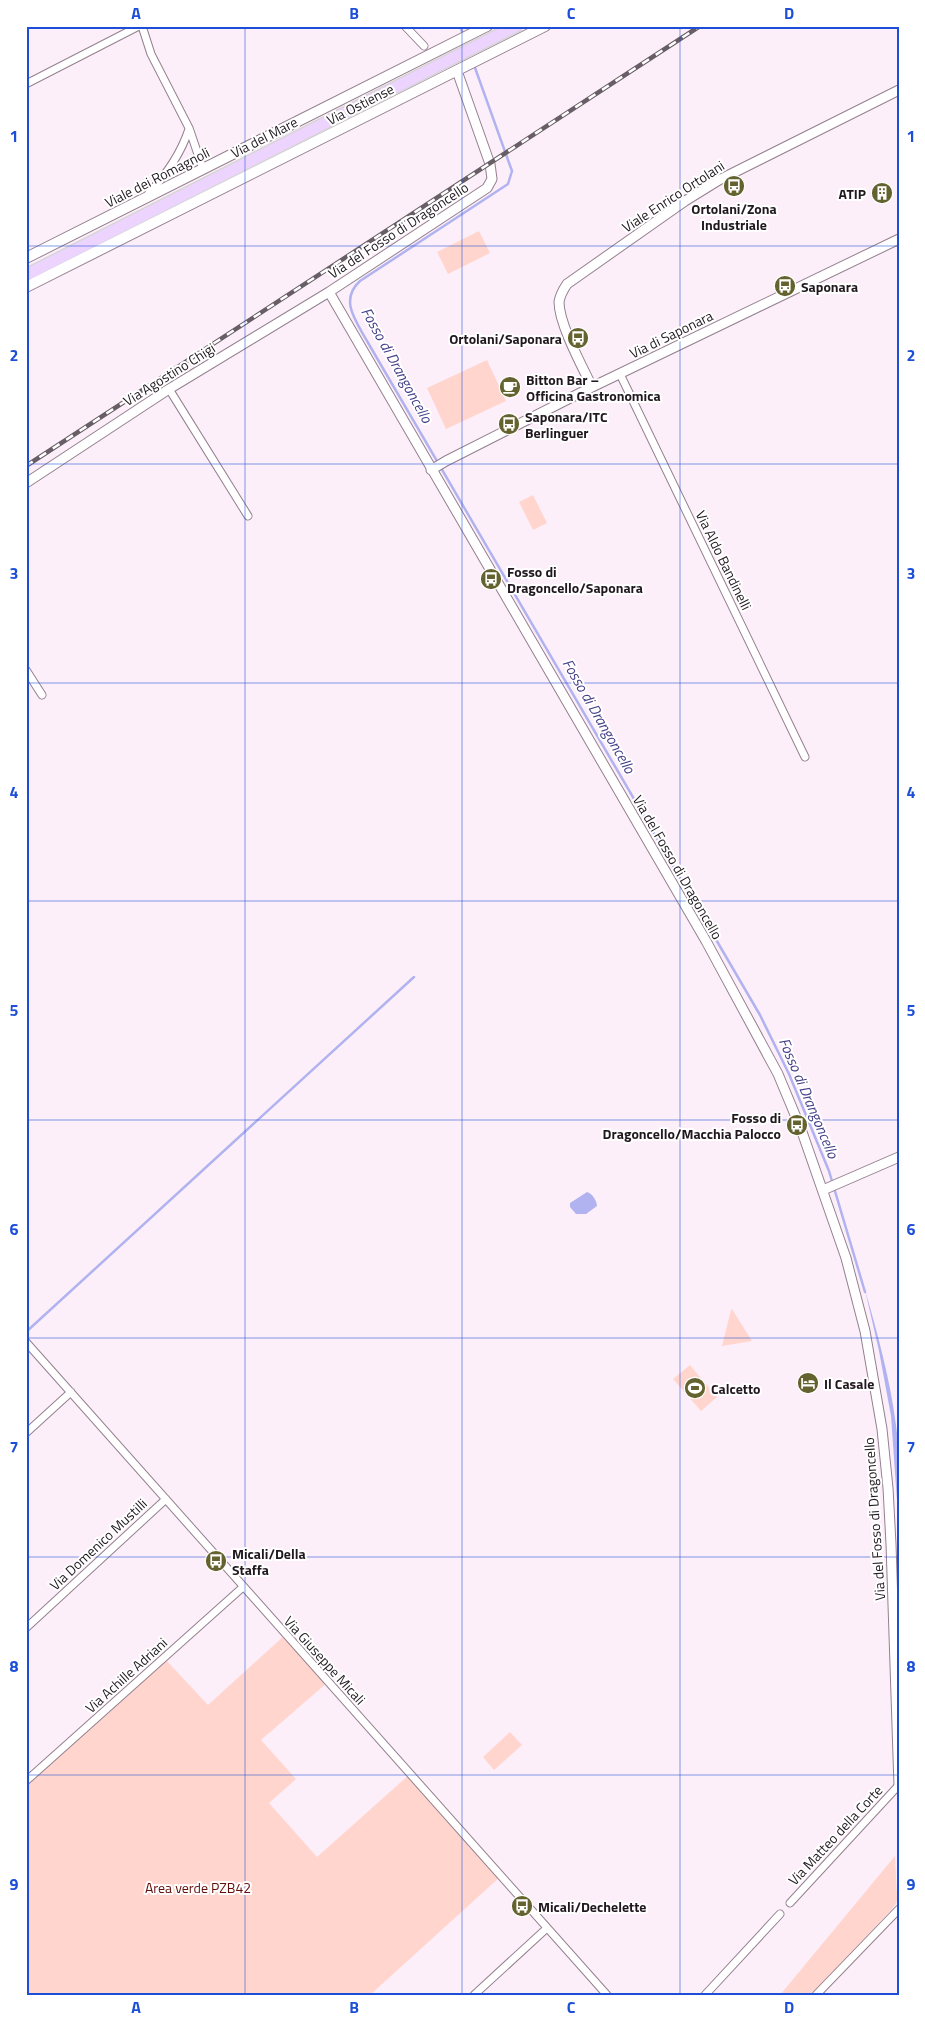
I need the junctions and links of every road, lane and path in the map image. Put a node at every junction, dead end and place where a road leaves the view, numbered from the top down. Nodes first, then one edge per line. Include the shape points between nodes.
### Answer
1 (140, 26) edge
2 (406, 26) edge
3 (487, 26) edge
4 (516, 26) edge
5 (545, 26) edge
6 (424, 46) dead end
7 (458, 71) junction
8 (26, 84) edge
9 (899, 90) edge
10 (189, 128) junction
11 (203, 169) junction
12 (146, 197) junction
13 (899, 239) edge
14 (26, 258) edge
15 (26, 275) edge
16 (26, 287) edge
17 (329, 292) junction
18 (620, 374) junction
19 (592, 387) junction
20 (169, 389) junction
21 (433, 469) junction
22 (26, 482) edge
23 (248, 516) dead end
24 (26, 670) edge
25 (42, 695) dead end
26 (805, 757) dead end
27 (899, 1157) edge
28 (831, 1187) junction
29 (27, 1342) edge
30 (71, 1392) junction
31 (26, 1433) edge
32 (166, 1499) junction
33 (243, 1587) junction
34 (26, 1628) edge
35 (26, 1781) edge
36 (899, 1785) edge
37 (790, 1903) dead end
38 (899, 1909) edge
39 (780, 1914) dead end
40 (547, 1928) junction
41 (474, 1995) edge
42 (607, 1995) edge
43 (705, 1995) edge
44 (816, 1995) edge

1 - 8 street
1 - 10 street
2 - 6 street
3 - 11 main road, Viale dei Romagnoli
4 - 15 main road, Via del Mare
5 - 7 main road, Via Ostiense
7 - 16 main road, Via Ostiense
7 - 17 street, Via del Fosso di Dragoncello via 488,154 493,173 491,183
9 - 19 street, Viale Enrico Ortolani via 719,180 567,284 559,302 561,315
10 - 11 street
10 - 12 street via 179,152
11 - 12 main road, Viale dei Romagnoli
12 - 14 main road, Viale dei Romagnoli
13 - 18 street, Via di Saponara
17 - 20 street, Via Agostino Chigi
17 - 21 street, Via del Fosso di Dragoncello
18 - 19 street, Via di Saponara
18 - 26 street, Via Aldo Bandinelli
19 - 21 street, Via di Saponara
20 - 22 street, Via Agostino Chigi
20 - 23 street
21 - 28 street, Via del Fosso di Dragoncello via 710,949 778,1074 801,1129
24 - 25 street
27 - 28 street
28 - 36 street, Via del Fosso di Dragoncello via 860,1308 882,1429 890,1525
29 - 30 street, Via Giuseppe Micali
30 - 31 street
30 - 32 street, Via Giuseppe Micali
32 - 33 street, Via Giuseppe Micali
32 - 34 street, Via Domenico Mustilli
33 - 35 street, Via Achille Adriani
33 - 40 street, Via Giuseppe Micali
36 - 37 street, Via Matteo della Corte
38 - 44 street
39 - 43 street
40 - 41 street
40 - 42 street, Via Giuseppe Micali

